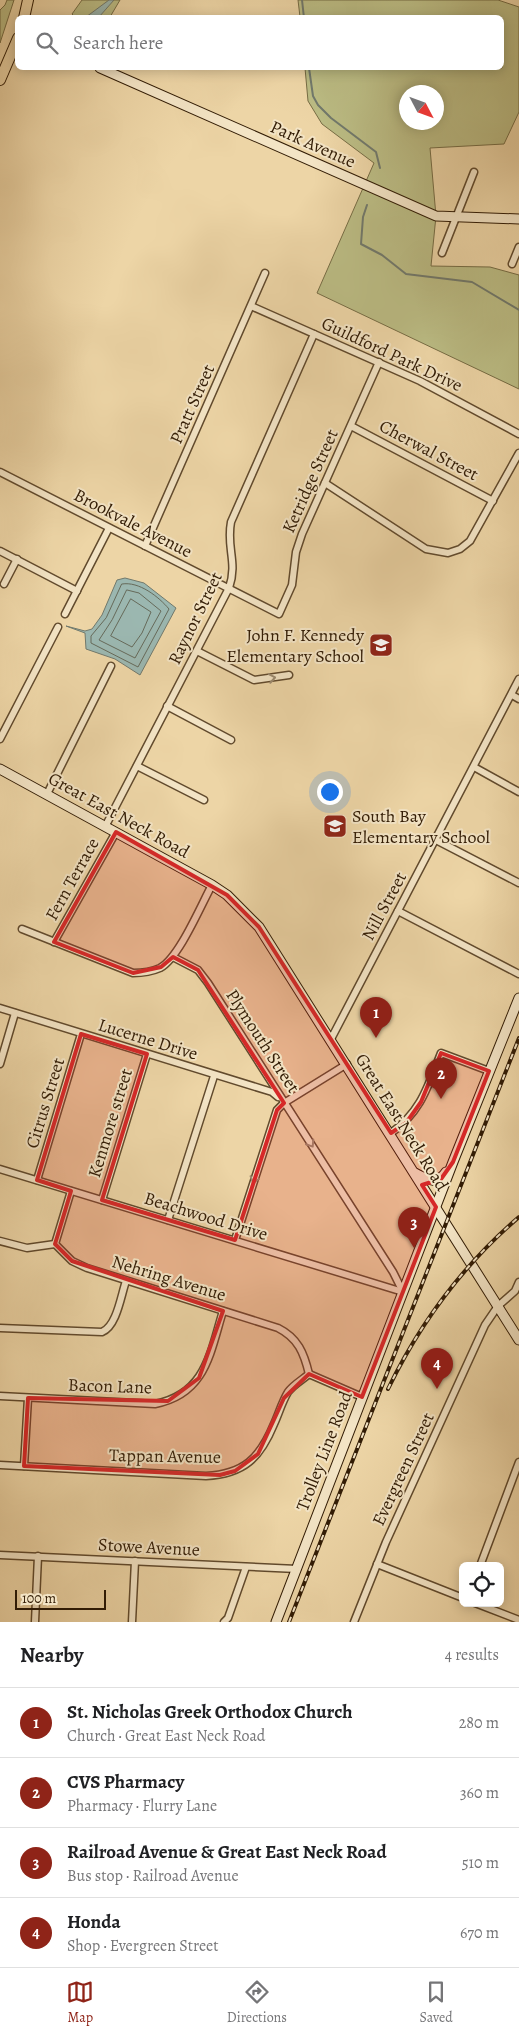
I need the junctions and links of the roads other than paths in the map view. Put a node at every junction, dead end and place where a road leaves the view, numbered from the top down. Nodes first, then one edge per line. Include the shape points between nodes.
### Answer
1 (28, 0) edge
2 (25, 15) edge
3 (15, 43) edge
4 (3, 65) edge
5 (105, 70) edge
6 (0, 80) edge
7 (474, 172) dead end
8 (457, 217) junction
9 (519, 219) edge
10 (519, 247) edge
11 (442, 253) dead end
12 (512, 264) dead end
13 (265, 274) dead end
14 (251, 306) junction
15 (314, 334) junction
16 (379, 362) junction
17 (351, 426) junction
18 (519, 434) edge
19 (519, 453) edge
20 (0, 472) edge
21 (325, 483) junction
22 (493, 501) junction
23 (109, 528) junction
24 (145, 546) junction
25 (0, 551) edge
26 (17, 559) junction
27 (4, 584) dead end
28 (229, 588) junction
29 (77, 591) junction
30 (65, 614) dead end
31 (279, 614) joint
32 (58, 627) dead end
33 (197, 651) junction
34 (111, 666) dead end
35 (289, 675) dead end
36 (519, 680) edge
37 (512, 695) junction
38 (519, 699) edge
39 (168, 706) junction
40 (0, 739) edge
41 (231, 740) dead end
42 (137, 766) junction
43 (474, 767) junction
44 (0, 769) edge
45 (519, 792) edge
46 (47, 794) junction
47 (204, 800) dead end
48 (106, 825) junction
49 (116, 832) junction
50 (436, 840) junction
51 (519, 883) edge
52 (212, 885) junction
53 (398, 911) junction
54 (22, 929) dead end
55 (54, 942) junction
56 (173, 957) junction
57 (519, 974) edge
58 (519, 998) edge
59 (0, 1008) edge
60 (15, 1013) junction
61 (81, 1034) junction
62 (330, 1039) junction
63 (147, 1054) junction
64 (0, 1064) edge
65 (347, 1064) junction
66 (489, 1071) junction
67 (214, 1076) junction
68 (284, 1103) junction
69 (391, 1134) junction
70 (453, 1162) junction
71 (0, 1169) edge
72 (415, 1172) junction
73 (37, 1180) junction
74 (71, 1191) junction
75 (102, 1200) junction
76 (436, 1207) junction
77 (168, 1220) junction
78 (235, 1240) junction
79 (0, 1242) edge
80 (55, 1244) junction
81 (126, 1281) junction
82 (519, 1282) edge
83 (403, 1292) junction
84 (517, 1293) edge
85 (498, 1306) junction
86 (223, 1310) junction
87 (0, 1328) edge
88 (519, 1340) edge
89 (309, 1374) junction
90 (0, 1396) edge
91 (362, 1397) junction
92 (28, 1398) junction
93 (519, 1462) edge
94 (0, 1465) edge
95 (24, 1466) junction
96 (0, 1555) edge
97 (38, 1556) junction
98 (135, 1562) junction
99 (482, 1562) edge
100 (376, 1564) junction
101 (246, 1567) junction
102 (297, 1569) junction
103 (459, 1596) edge
104 (485, 1607) edge
105 (519, 1620) edge
106 (227, 1621) edge
107 (35, 1622) edge
108 (132, 1622) edge
109 (276, 1622) edge
110 (354, 1622) edge

1 - 2 main road
3 - 4 main road
4 - 6 main road
5 - 8 main road, Park Avenue via 436,216
7 - 8 street
8 - 9 main road, Park Avenue
8 - 11 street
10 - 12 street
13 - 14 street, Pratt Street
14 - 15 street, Guildford Park Drive
14 - 24 street, Pratt Street
15 - 16 street, Guildford Park Drive
15 - 28 street, Raynor Street via 231,522 228,536 234,575
16 - 17 street, Ketridge Street
16 - 18 street, Guildford Park Drive
17 - 21 street, Ketridge Street
17 - 22 street, Cherwal Street
19 - 22 street
20 - 23 street, Brookvale Avenue
21 - 22 street via 437,553 460,549 470,541
21 - 31 street, Ketridge Street via 302,534 292,585
23 - 24 street, Brookvale Avenue
23 - 29 street
24 - 28 street, Brookvale Avenue
25 - 26 street
26 - 27 street
26 - 29 street
28 - 31 street, Brookvale Avenue
28 - 33 street, Raynor Street
29 - 30 street
32 - 40 street
33 -> 35 street via 254,680
33 - 39 street, Raynor Street
34 - 46 street
36 - 37 street, Nill Street
37 - 38 street
37 - 43 street, Nill Street
39 - 41 street
39 - 42 street, Raynor Street
42 - 47 street
42 - 48 street, Raynor Street
43 - 45 street
43 - 50 street, Nill Street
44 - 46 main road, Great East Neck Road
46 - 48 main road, Great East Neck Road
48 - 49 main road, Great East Neck Road
49 - 52 main road, Great East Neck Road
49 - 55 street, Fern Terrace
50 - 51 street
50 - 53 street, Nill Street
52 - 56 street
52 - 62 main road, Great East Neck Road via 227,895 259,927
53 - 57 street
53 - 62 street, Nill Street
54 - 55 street
55 - 56 street via 133,973 154,970
56 - 68 street, Plymouth Street via 198,970 208,983
58 - 66 main road, Trolley Line Road
59 - 60 street, Lucerne Drive
60 - 61 street, Lucerne Drive
60 - 64 street
61 - 63 street, Lucerne Drive
61 - 73 street, Citrus Street
62 - 65 main road, Great East Neck Road
63 - 67 street, Lucerne Drive
63 - 75 street, Kenmore street
65 - 68 street
65 - 69 main road, Great East Neck Road
66 - 69 street via 441,1053 419,1106
66 - 70 main road, Trolley Line Road
67 - 68 street, Lucerne Drive via 272,1092
67 - 77 street
68 -> 78 street via 277,1110
68 -> 83 street, Plymouth Street
69 - 72 main road, Great East Neck Road
70 - 72 main road via 436,1181
70 - 76 main road, Trolley Line Road
71 - 73 street, Beachwood Drive
72 - 76 main road, Great East Neck Road
73 - 74 street, Beachwood Drive
74 - 75 street, Beachwood Drive
74 - 80 street
75 - 77 street, Beachwood Drive
76 - 83 main road, Trolley Line Road
76 - 85 main road, Great East Neck Road
77 - 78 street, Beachwood Drive
78 - 83 street, Beachwood Drive
79 - 80 street via 27,1248
80 - 81 street, Nehring Avenue via 72,1261
81 - 86 street, Nehring Avenue
81 - 87 street via 112,1322 102,1332
82 - 84 street, Evergreen Street
83 - 91 main road, Trolley Line Road
84 - 85 street, Evergreen Street
85 - 88 main road, Great East Neck Road
85 - 100 street, Evergreen Street via 481,1334
86 - 89 street, Nehring Avenue via 289,1334 299,1345
86 - 92 street, Bacon Lane via 207,1363 199,1378 190,1389 168,1401 155,1404
89 - 91 street
89 - 95 street, Tappan Avenue via 284,1398 266,1443 258,1454 235,1471 206,1476
90 - 92 street, Bacon Lane
91 - 102 main road, Trolley Line Road
92 - 95 street
93 - 99 street
94 - 95 street, Tappan Avenue
96 - 97 street, Stowe Avenue
97 - 98 street, Stowe Avenue
97 - 107 street
98 - 101 street, Stowe Avenue
98 - 108 street
100 - 103 street
100 - 110 street, Evergreen Street
101 - 102 street, Stowe Avenue
101 - 106 street
102 - 109 main road, Trolley Line Road
104 - 105 street

